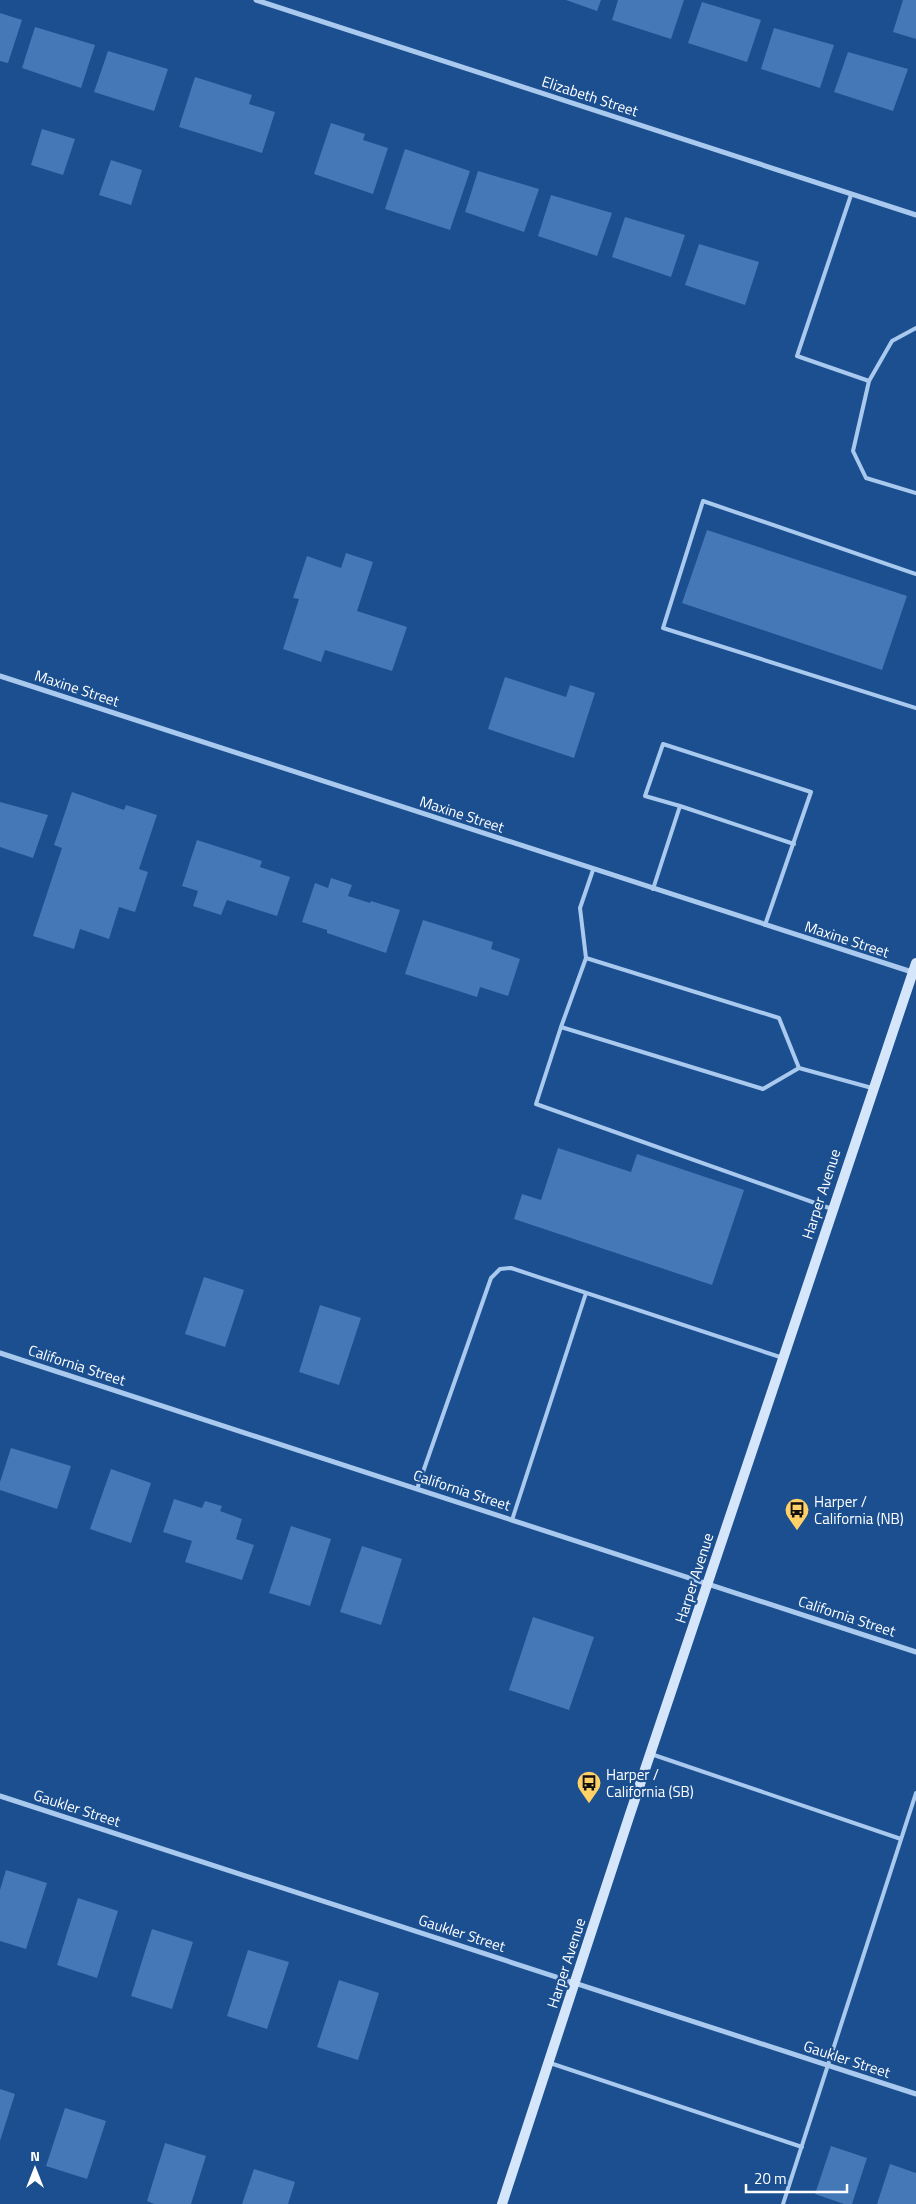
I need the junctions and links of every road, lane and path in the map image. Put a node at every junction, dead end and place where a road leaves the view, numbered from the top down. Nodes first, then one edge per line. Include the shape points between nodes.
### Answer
1 (256, 0) edge
2 (851, 195) junction
3 (916, 215) edge
4 (916, 328) edge
5 (869, 381) junction
6 (916, 492) edge
7 (916, 574) edge
8 (0, 676) edge
9 (916, 708) edge
10 (680, 806) junction
11 (794, 844) junction
12 (593, 870) junction
13 (653, 889) junction
14 (765, 925) junction
15 (586, 958) junction
16 (915, 970) edge
17 (561, 1027) junction
18 (799, 1068) junction
19 (872, 1088) junction
20 (832, 1209) junction
21 (586, 1293) junction
22 (0, 1353) edge
23 (783, 1358) junction
24 (417, 1489) junction
25 (512, 1520) junction
26 (708, 1583) junction
27 (916, 1652) edge
28 (650, 1754) junction
29 (916, 1793) edge
30 (0, 1796) edge
31 (901, 1839) junction
32 (575, 1983) junction
33 (549, 2062) junction
34 (828, 2066) junction
35 (916, 2094) edge
36 (802, 2147) junction
37 (502, 2204) edge
38 (782, 2204) edge

1 - 2 street, Elizabeth Street
2 - 3 street, Elizabeth Street
2 - 5 lane via 797,356
4 - 5 lane via 892,341
5 - 6 lane via 853,451 866,478
7 - 9 lane via 703,501 663,628
8 - 12 street, Maxine Street
10 - 11 lane
10 - 11 lane via 646,796 663,744 811,792
10 - 13 lane
11 - 14 lane
12 - 13 street, Maxine Street
12 - 15 lane via 580,908
13 - 14 street, Maxine Street
14 - 16 street, Maxine Street
15 - 17 lane
15 - 18 lane via 779,1018
16 - 19 main road, Harper Avenue
17 - 18 lane via 763,1090
17 - 20 lane via 536,1104
18 - 19 lane
19 - 20 main road, Harper Avenue
20 - 23 main road, Harper Avenue
21 - 23 lane
21 - 24 lane via 511,1268 500,1269 491,1278
21 - 25 lane
22 - 24 street, California Street
23 - 26 main road, Harper Avenue
24 - 25 street, California Street
25 - 26 street, California Street
26 - 27 street, California Street
26 - 28 main road, Harper Avenue
28 - 31 lane
28 - 32 main road, Harper Avenue
29 - 31 lane
30 - 32 street, Gaukler Street
31 - 34 lane
32 - 33 main road, Harper Avenue
32 - 34 street, Gaukler Street
33 - 36 lane
33 - 37 main road, Harper Avenue
34 - 35 street, Gaukler Street
34 - 36 lane
36 - 38 lane

